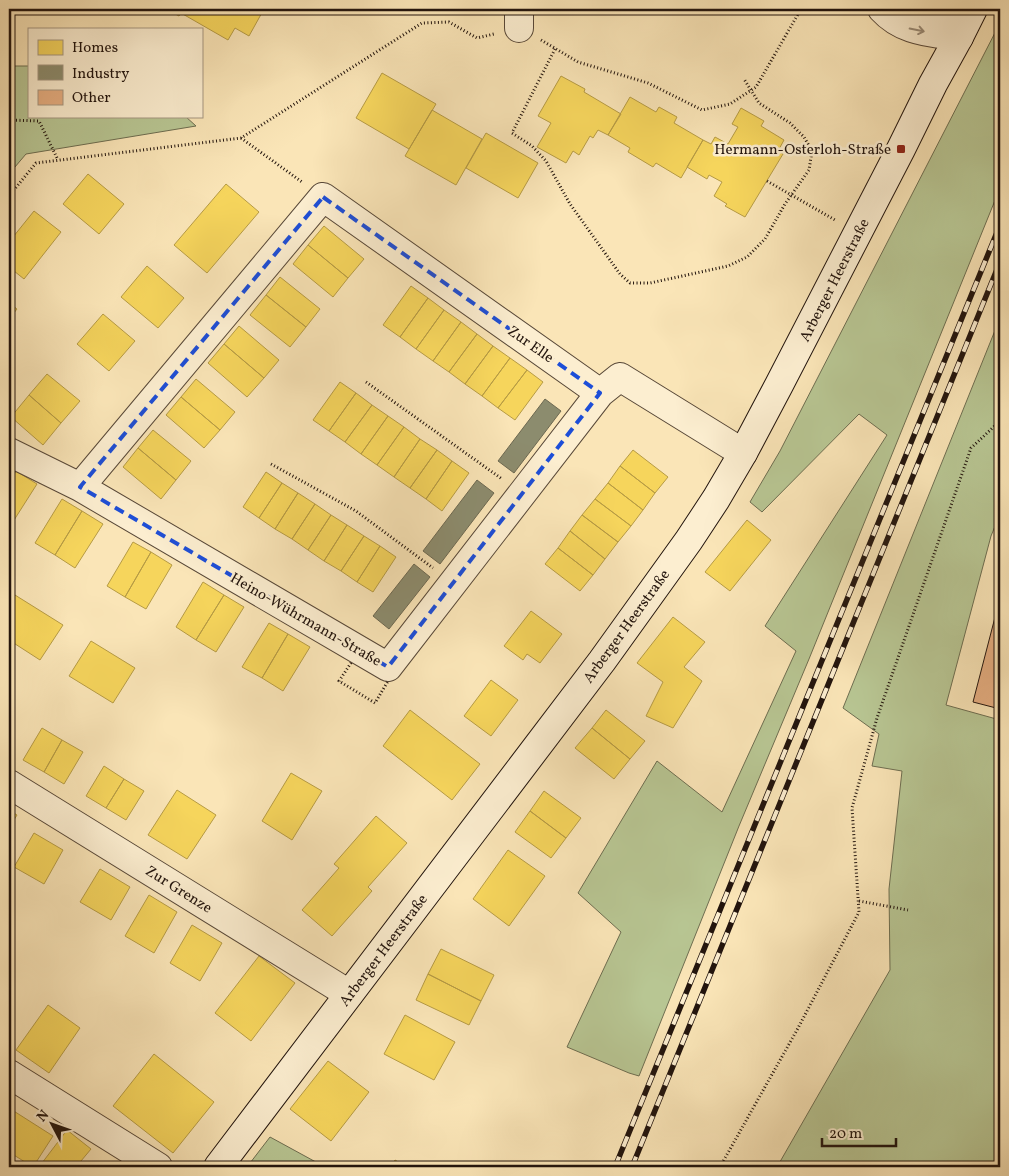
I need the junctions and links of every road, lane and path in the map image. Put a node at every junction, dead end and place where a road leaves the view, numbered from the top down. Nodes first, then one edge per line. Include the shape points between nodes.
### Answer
1 (801, 9) edge
2 (882, 9) edge
3 (930, 9) edge
4 (973, 9) edge
5 (519, 18) edge
6 (959, 37) junction
7 (555, 49) junction
8 (744, 79) dead end
9 (751, 90) junction
10 (9, 120) edge
11 (241, 138) junction
12 (58, 160) junction
13 (767, 181) dead end
14 (791, 195) junction
15 (9, 196) edge
16 (323, 197) junction
17 (835, 220) dead end
18 (366, 382) dead end
19 (600, 393) junction
20 (1000, 421) edge
21 (9, 452) edge
22 (743, 453) junction
23 (271, 464) dead end
24 (80, 487) junction
25 (523, 494) junction
26 (454, 583) junction
27 (9, 784) edge
28 (859, 901) junction
29 (908, 910) dead end
30 (349, 994) junction
31 (9, 1074) edge
32 (158, 1167) edge
33 (218, 1167) edge
34 (720, 1167) edge

1 - 9 path via 756,87
2 -> 6 street via 910,29
3 - 6 street
4 - 6 street, Arberger Heerstraße
5 - 7 path
5 - 11 path via 478,38 449,22 422,23
6 - 22 street, Arberger Heerstraße
7 - 9 path via 578,62 648,83 702,110 730,104
7 - 14 path via 512,133 532,146 546,162 570,204 620,274 630,282 650,283 728,266 747,257 764,239
8 - 9 path
9 - 14 path via 758,103 790,123 804,137 812,151 809,170
10 - 12 path via 39,121
11 - 12 path
11 - 16 path
12 - 15 path via 36,163
13 - 14 path
14 - 17 path
16 - 19 street, Zur Elle
16 - 24 street
18 - 25 path
19 - 22 street via 620,377
19 - 25 street, Heino-Wührmann-Straße
20 - 28 path via 970,448 877,718 852,808
21 - 24 street, Heino-Wührmann-Straße
22 - 30 street, Arberger Heerstraße via 690,540
23 - 26 path via 356,511
24 - 26 street, Heino-Wührmann-Straße via 388,668
25 - 26 street, Heino-Wührmann-Straße
27 - 30 street, Zur Grenze
28 - 29 path
28 - 34 path via 855,920
30 - 33 street, Arberger Heerstraße
31 - 32 street

